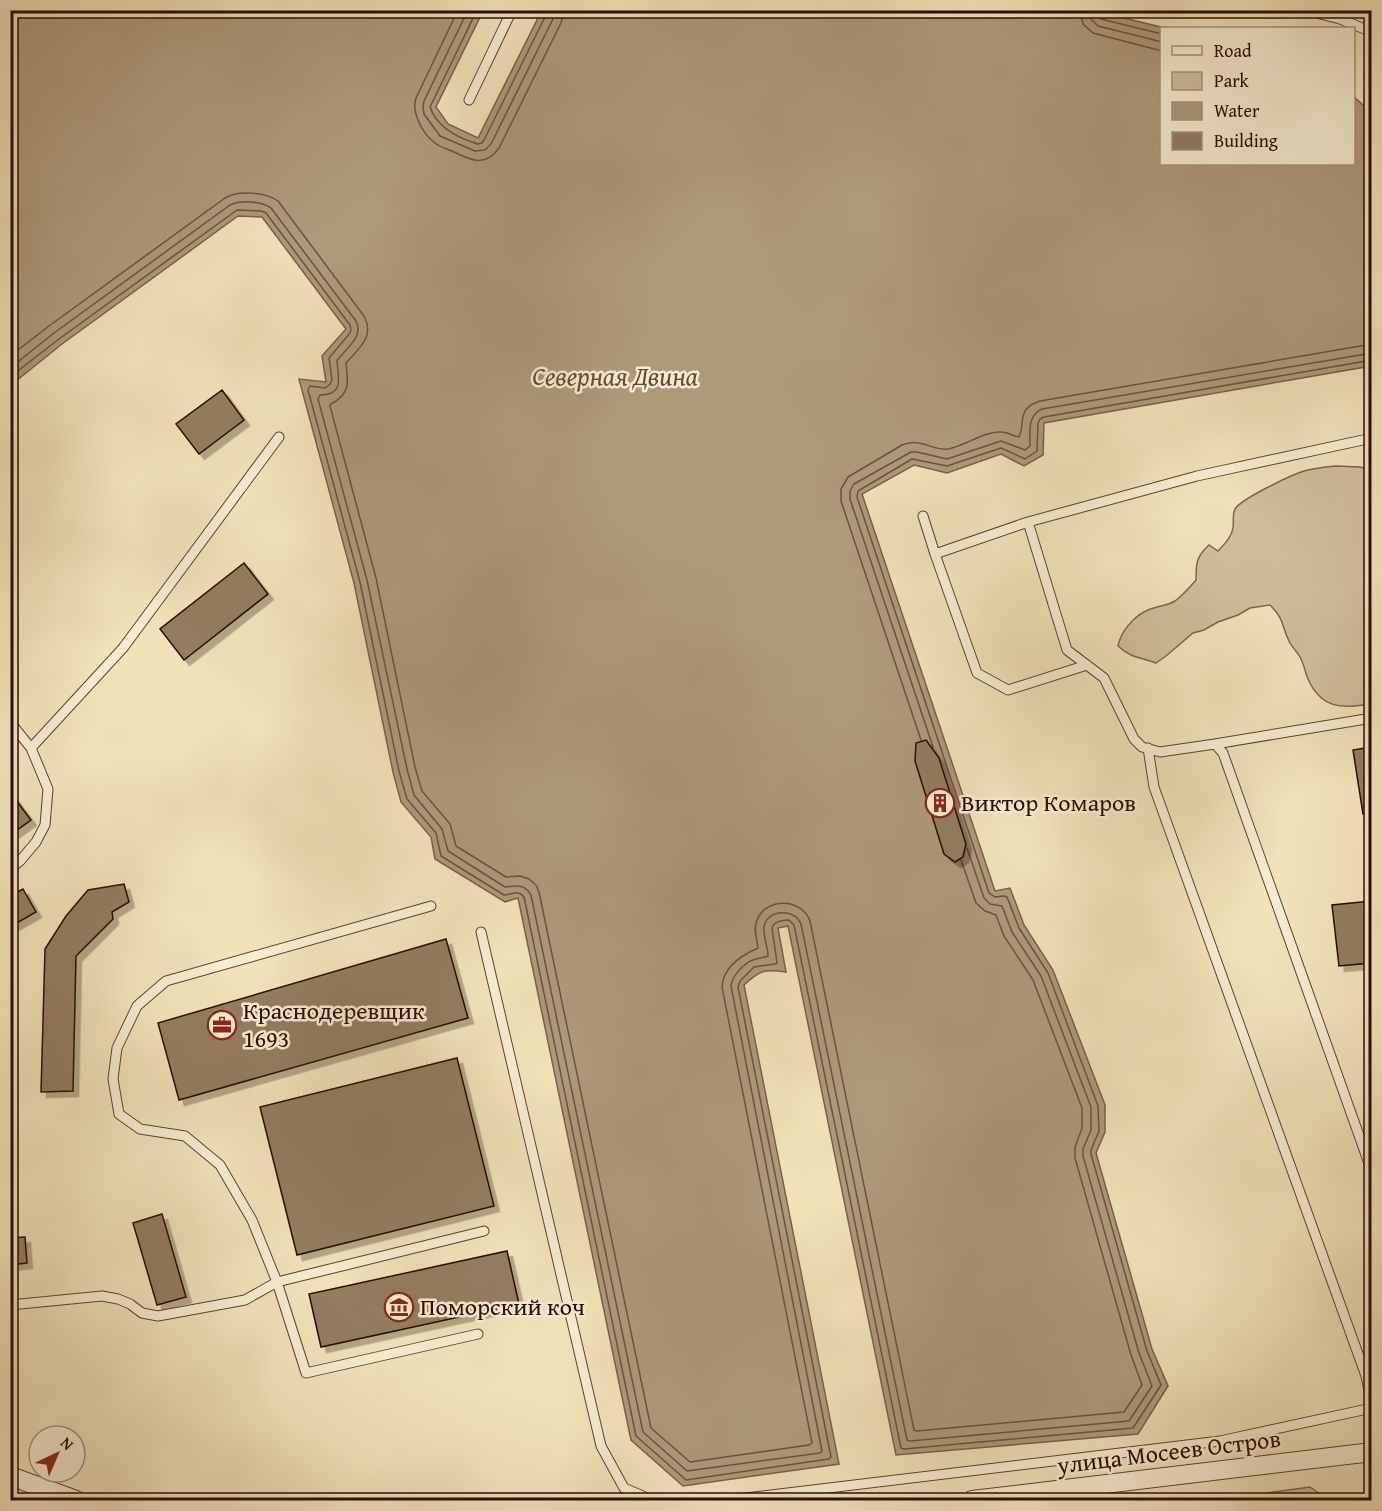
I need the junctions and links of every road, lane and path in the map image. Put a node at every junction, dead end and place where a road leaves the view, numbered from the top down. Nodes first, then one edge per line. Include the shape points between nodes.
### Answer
1 (512, 10) edge
2 (1304, 10) edge
3 (1371, 32) edge
4 (469, 100) dead end
5 (279, 437) dead end
6 (1371, 438) edge
7 (923, 516) dead end
8 (1028, 522) junction
9 (935, 554) junction
10 (1087, 665) junction
11 (1371, 718) edge
12 (10, 722) edge
13 (1215, 744) junction
14 (31, 748) junction
15 (1148, 748) junction
16 (10, 869) edge
17 (431, 906) dead end
18 (481, 932) dead end
19 (1371, 1172) edge
20 (484, 1231) dead end
21 (277, 1282) junction
22 (10, 1305) edge
23 (478, 1334) dead end
24 (1371, 1404) edge
25 (1371, 1408) edge
26 (1371, 1452) edge
27 (10, 1476) edge
28 (76, 1500) edge
29 (652, 1500) edge
30 (728, 1500) edge
31 (972, 1500) edge

1 - 4 lane
2 - 3 lane
5 - 14 lane via 123,648
6 - 8 lane via 1197,476
7 - 9 lane
8 - 9 lane
8 - 10 lane via 1067,650
9 - 10 lane via 977,673 1008,690
10 - 15 lane via 1104,678 1134,739
11 - 13 lane
12 - 14 lane
13 - 15 lane via 1160,752
13 - 19 lane via 1223,753
14 - 16 lane via 48,789 45,825 36,842
15 - 24 lane via 1154,787 1366,1376
17 - 21 lane via 166,981 137,1006 117,1048 113,1079 119,1114 140,1129 185,1136 220,1165 252,1220
18 - 29 lane via 601,1446 624,1488
20 - 21 lane
21 - 22 lane via 245,1300 158,1316 102,1296
21 - 23 lane via 306,1373
25 - 30 lane via 1220,1441
26 - 31 street, улица Мосеев Остров
27 - 28 street

